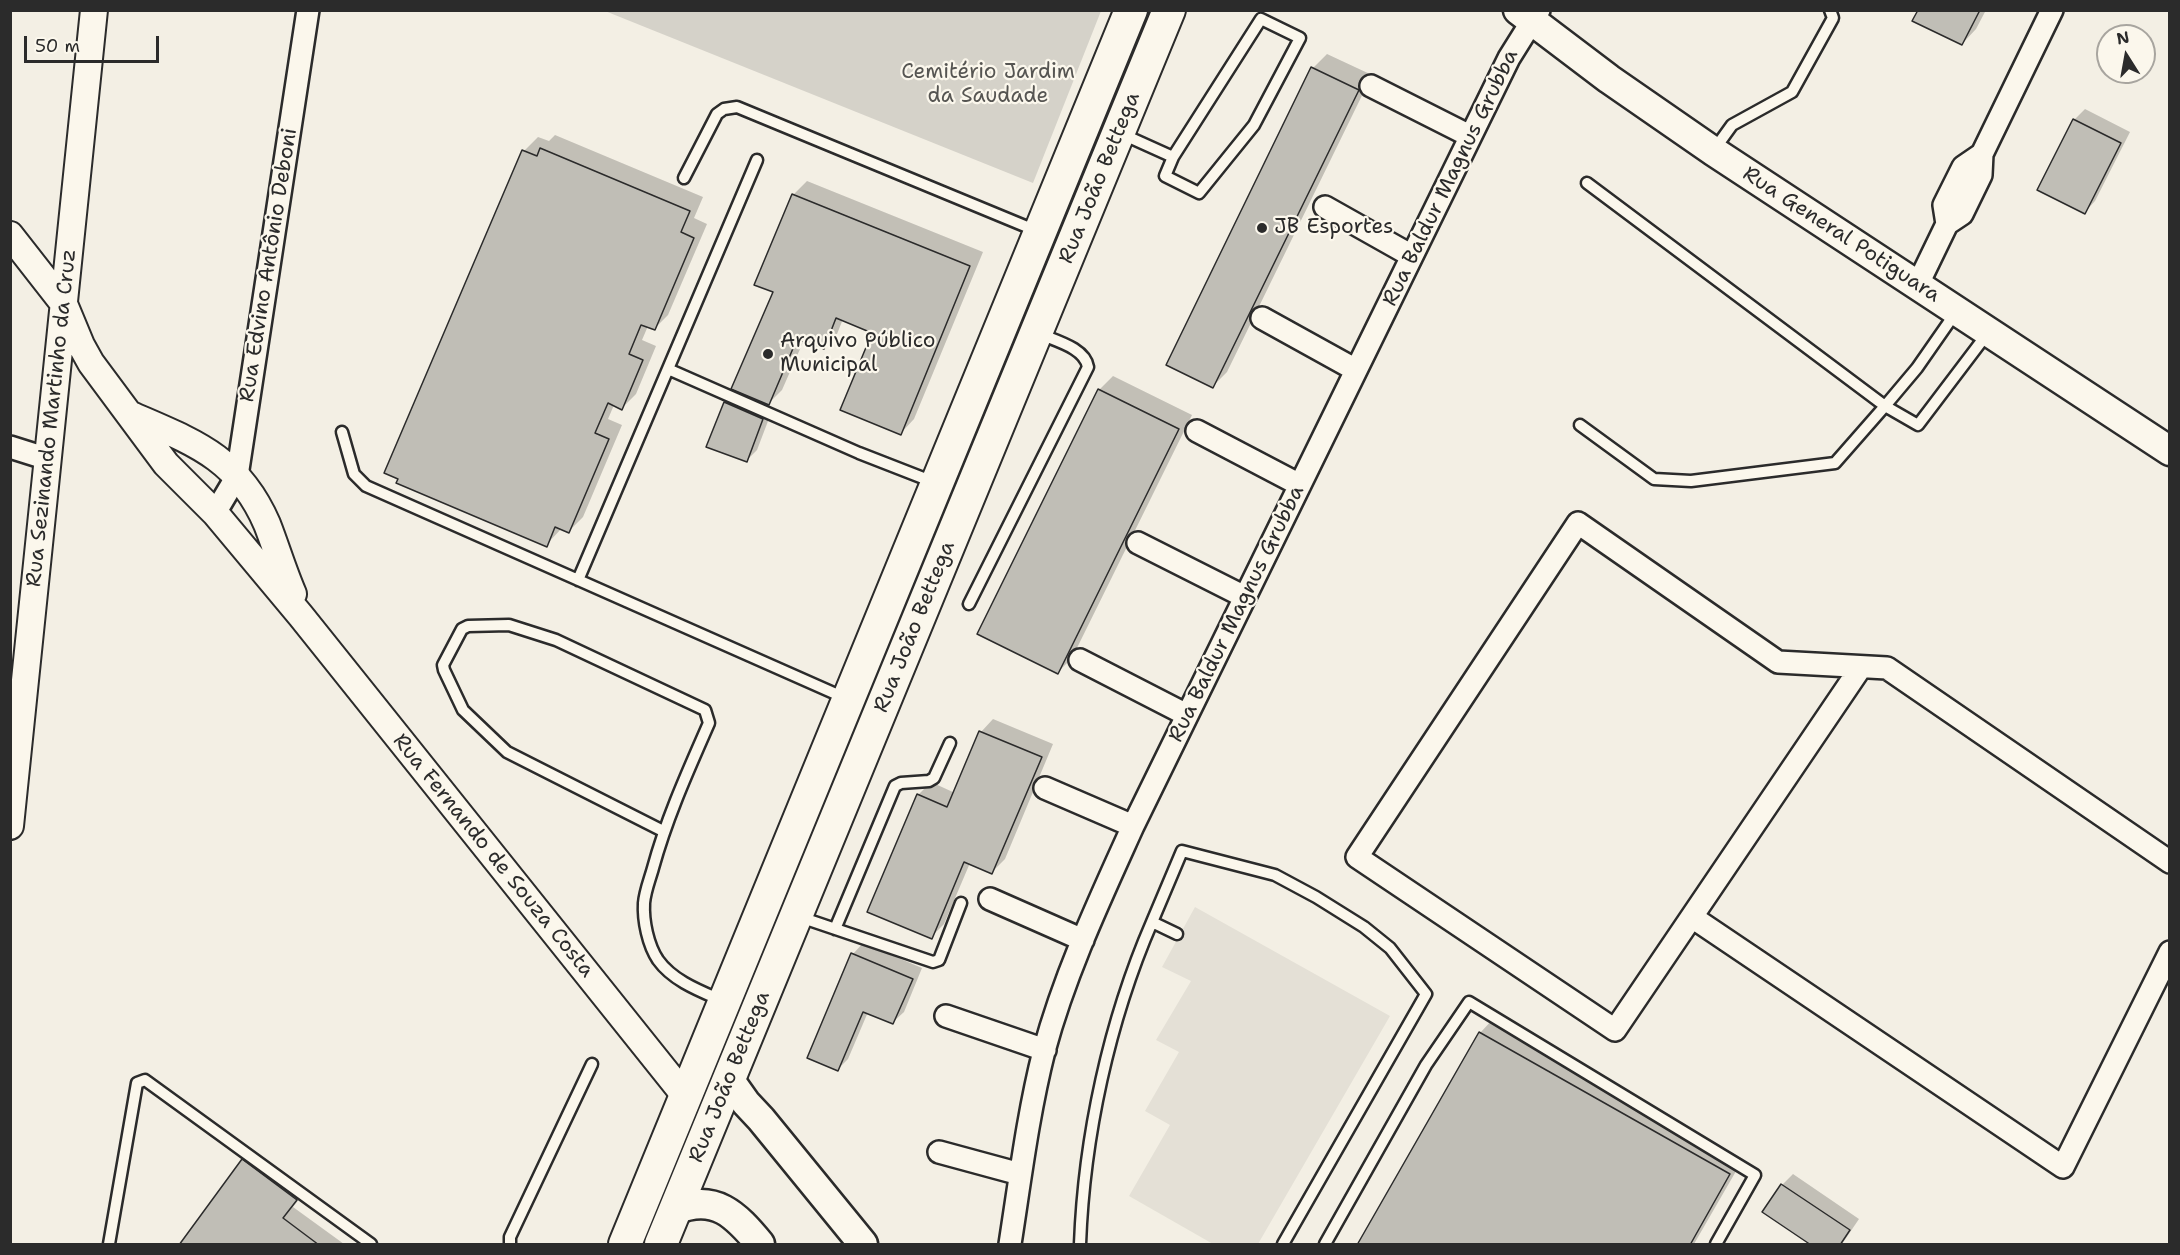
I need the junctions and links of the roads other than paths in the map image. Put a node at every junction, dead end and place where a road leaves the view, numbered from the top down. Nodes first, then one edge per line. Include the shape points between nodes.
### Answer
1 (94, 10) edge
2 (308, 10) edge
3 (1131, 10) edge
4 (1169, 10) edge
5 (1830, 10) edge
6 (2052, 10) edge
7 (1530, 14) edge
8 (1371, 86) dead end
9 (1119, 133) junction
10 (1470, 136) junction
11 (1713, 151) junction
12 (1173, 157) junction
13 (757, 160) dead end
14 (684, 178) dead end
15 (1587, 183) dead end
16 (1324, 207) dead end
17 (1040, 233) junction
18 (10, 235) edge
19 (1412, 256) junction
20 (1917, 286) junction
21 (64, 304) junction
22 (1956, 312) junction
23 (1262, 318) dead end
24 (1037, 332) junction
25 (1988, 332) junction
26 (668, 369) junction
27 (1356, 370) junction
28 (971, 401) junction
29 (1885, 406) junction
30 (1002, 413) junction
31 (128, 414) junction
32 (1580, 425) dead end
33 (1197, 431) dead end
34 (342, 432) dead end
35 (956, 438) junction
36 (10, 447) edge
37 (988, 450) junction
38 (2169, 452) edge
39 (48, 459) junction
40 (237, 476) junction
41 (937, 483) junction
42 (1300, 485) junction
43 (215, 513) junction
44 (1138, 543) dead end
45 (578, 580) junction
46 (1245, 597) junction
47 (969, 604) dead end
48 (301, 616) junction
49 (1080, 660) dead end
50 (1861, 667) junction
51 (848, 699) junction
52 (1187, 715) junction
53 (950, 743) dead end
54 (1046, 788) dead end
55 (10, 826) edge
56 (1133, 826) junction
57 (663, 831) junction
58 (2169, 862) edge
59 (990, 899) dead end
60 (961, 903) dead end
61 (796, 916) junction
62 (1692, 916) junction
63 (1152, 922) junction
64 (835, 929) junction
65 (1177, 934) dead end
66 (1083, 940) junction
67 (2169, 952) edge
68 (724, 1002) junction
69 (755, 1016) junction
70 (946, 1016) dead end
71 (1045, 1050) junction
72 (592, 1064) dead end
73 (729, 1079) junction
74 (686, 1096) junction
75 (939, 1152) dead end
76 (1020, 1174) junction
77 (675, 1210) junction
78 (109, 1245) edge
79 (371, 1245) edge
80 (510, 1245) edge
81 (625, 1245) edge
82 (661, 1245) edge
83 (760, 1245) edge
84 (862, 1245) edge
85 (1010, 1245) edge
86 (1080, 1245) edge
87 (1283, 1245) edge
88 (1325, 1245) edge
89 (1716, 1245) edge

1 - 21 street, Rua Sezinando Martinho da Cruz
2 - 40 street, Rua Edvino Antônio Deboni
3 - 17 main road, Rua João Bettega
4 - 9 main road, Rua João Bettega
5 - 11 lane via 1833,18 1792,92 1732,125
6 - 20 street via 1982,153 1963,167 1944,205 1947,224
7 - 10 street, Rua Baldur Magnus Grubba
7 - 11 main road, Rua General Potiguara via 1609,79
8 - 10 street
9 - 12 lane
9 - 24 main road, Rua João Bettega
10 - 19 street, Rua Baldur Magnus Grubba
11 - 20 main road, Rua General Potiguara
12 - 12 lane via 1165,176 1200,193 1254,125 1300,38 1261,19
13 - 26 lane
14 - 17 lane via 717,114 724,108 737,107
15 - 29 lane
16 - 19 street
17 - 28 main road, Rua João Bettega
18 - 21 street, Rua Fernando de Souza Costa
19 - 27 street, Rua Baldur Magnus Grubba
20 - 22 main road, Rua General Potiguara
21 - 31 street, Rua Fernando de Souza Costa via 91,363
21 - 39 street, Rua Sezinando Martinho da Cruz
22 - 25 main road, Rua General Potiguara
22 - 29 lane
23 - 27 street
24 - 30 main road, Rua João Bettega
24 - 47 lane via 1081,353 1087,358 1088,367
25 - 29 lane via 1918,424
25 - 38 main road, Rua General Potiguara
26 - 41 lane
26 - 45 lane
27 - 42 street, Rua Baldur Magnus Grubba
28 - 30 main road
28 - 35 main road, Rua João Bettega
29 - 32 lane via 1835,464 1691,481 1654,479
30 - 37 main road, Rua João Bettega
31 - 40 street, Rua Fernando de Souza Costa via 203,448
31 - 43 street, Rua Fernando de Souza Costa via 166,464
33 - 42 street
34 - 45 lane via 354,474 366,486
35 - 37 main road
35 - 41 main road, Rua João Bettega
36 - 39 street
37 - 61 main road, Rua João Bettega
39 - 55 street, Rua Sezinando Martinho da Cruz
40 - 43 street, Rua Edvino Antônio Deboni
40 - 48 street, Rua Fernando de Souza Costa via 266,522
41 - 51 main road, Rua João Bettega
42 - 46 street, Rua Baldur Magnus Grubba
43 - 48 street, Rua Fernando de Souza Costa
44 - 46 street
45 - 51 lane
46 - 52 street, Rua Baldur Magnus Grubba
48 - 74 street, Rua Fernando de Souza Costa
49 - 52 street
50 - 58 street via 1887,668
50 - 62 street
50 - 62 street via 1778,662 1578,523 1357,857 1615,1030
51 - 68 main road, Rua João Bettega
52 - 56 street, Rua Baldur Magnus Grubba
53 - 64 lane via 934,778 895,786
54 - 56 street
56 - 66 street, Rua Baldur Magnus Grubba
57 - 57 lane via 507,752 463,710 443,665 462,629 509,625 556,640 705,710 709,723
57 - 68 lane via 644,902 650,944 670,973
59 - 66 street
60 - 64 lane via 939,960 933,962
61 - 64 lane
61 - 69 main road, Rua João Bettega
62 - 67 street via 2063,1167
63 - 65 lane
63 - 86 lane via 1124,997 1095,1105
63 - 87 lane via 1182,851 1275,875 1337,910 1390,948 1426,994
66 - 71 street, Rua Baldur Magnus Grubba
68 - 69 main road
68 - 74 main road, Rua João Bettega
69 - 73 main road, Rua João Bettega
70 - 71 street
71 - 76 street, Rua Baldur Magnus Grubba
72 - 80 lane via 510,1237
73 - 77 main road, Rua João Bettega
73 - 84 main road
74 - 81 main road, Rua João Bettega
75 - 76 street
76 - 85 street, Rua Baldur Magnus Grubba
77 - 82 main road, Rua João Bettega
77 - 83 main road via 702,1203 721,1208
78 - 79 lane via 140,1080
88 - 89 lane via 1426,1065 1469,1002 1755,1175

